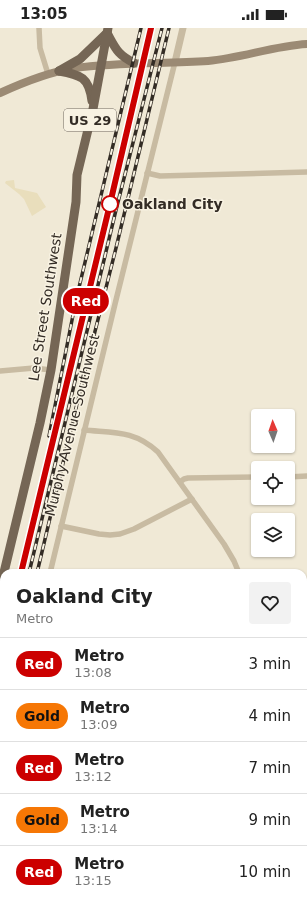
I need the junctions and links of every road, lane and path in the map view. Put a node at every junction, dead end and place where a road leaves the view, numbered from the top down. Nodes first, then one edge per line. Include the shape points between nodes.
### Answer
1 (39, 28) edge
2 (183, 28) edge
3 (107, 30) edge
4 (307, 44) edge
5 (175, 62) junction
6 (134, 63) junction
7 (101, 66) junction
8 (59, 71) junction
9 (48, 74) junction
10 (0, 93) edge
11 (93, 109) junction
12 (307, 172) edge
13 (147, 173) junction
14 (51, 370) junction
15 (0, 371) edge
16 (84, 430) junction
17 (307, 476) edge
18 (251, 477) edge
19 (295, 477) edge
20 (180, 482) junction
21 (192, 500) junction
22 (61, 526) junction
23 (5, 569) edge
24 (51, 569) edge
25 (237, 569) edge

1 - 9 street via 40,48
2 - 5 street, Murphy Avenue Southwest
3 - 6 main road via 119,54
3 - 7 main road, Lee Street Southwest / US 29
3 - 8 main road via 80,59
4 - 5 main road via 273,48 226,59
5 - 6 main road
5 - 13 street, Murphy Avenue Southwest
6 - 7 main road
7 - 8 main road
7 - 11 main road, Lee Street Southwest / US 29
8 - 9 main road
8 - 11 main road via 74,74 86,82 92,96
9 - 10 main road
11 - 14 main road, Lee Street Southwest / US 29 via 77,175
12 - 13 street via 160,176
13 - 16 street, Murphy Avenue Southwest
14 - 15 street via 34,368
14 - 23 main road, Lee Street Southwest / US 29
16 - 20 street via 124,433 142,440 158,452
16 - 22 street, Murphy Avenue Southwest
17 - 19 street
18 - 20 street via 188,478
20 - 21 street
21 - 22 street via 120,534 99,534
21 - 25 street via 224,544
22 - 24 street, Murphy Avenue Southwest

